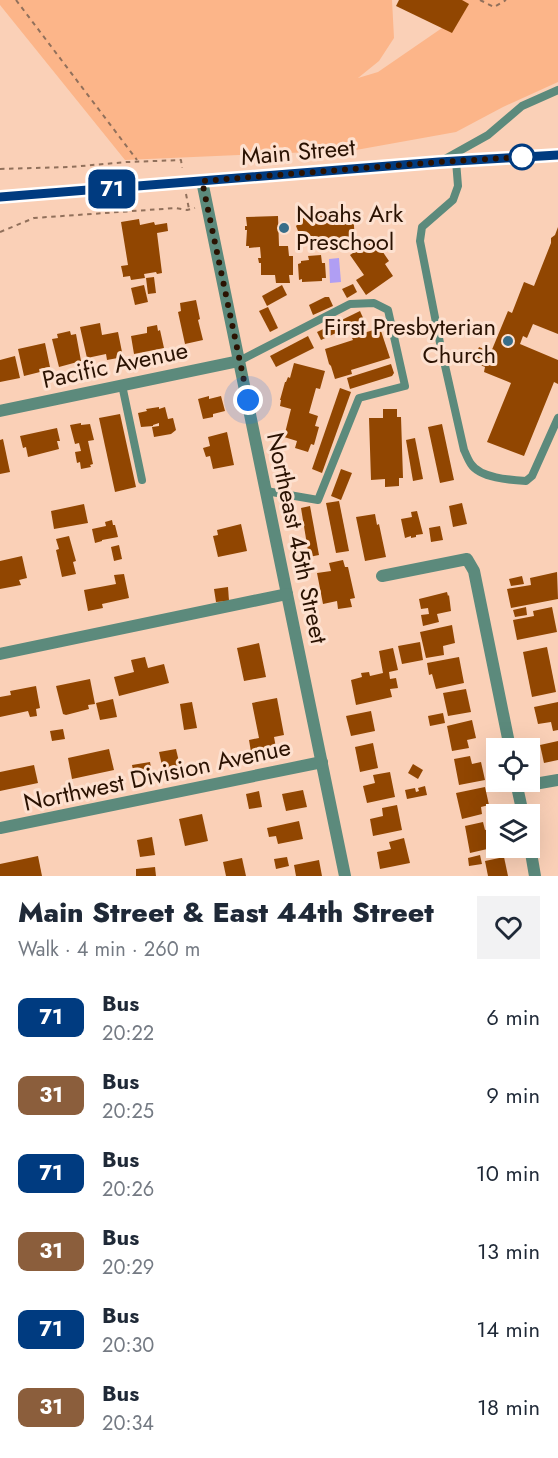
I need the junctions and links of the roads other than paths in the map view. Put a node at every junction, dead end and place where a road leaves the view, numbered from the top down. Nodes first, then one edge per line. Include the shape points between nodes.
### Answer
1 (558, 90) edge
2 (558, 155) edge
3 (456, 161) junction
4 (439, 162) junction
5 (202, 181) junction
6 (0, 188) edge
7 (41, 195) junction
8 (0, 197) edge
9 (239, 361) junction
10 (122, 385) junction
11 (0, 411) edge
12 (558, 418) edge
13 (142, 480) dead end
14 (266, 491) junction
15 (382, 576) dead end
16 (287, 594) junction
17 (0, 654) edge
18 (508, 738) edge
19 (322, 762) junction
20 (558, 780) edge
21 (540, 782) edge
22 (0, 828) edge
23 (532, 858) edge
24 (345, 876) edge
25 (535, 876) edge

1 - 4 lane via 522,106 488,135
2 - 3 main road, Main Street
3 - 4 main road, Main Street
3 - 12 lane via 458,186 453,200 422,227 420,241 464,450 481,473 526,481 532,476
4 - 5 main road, Main Street
5 - 7 main road, Main Street
5 - 9 street, Northeast 45th Street
6 - 7 main road, Main Street
7 - 8 main road, Main Street
9 - 10 street, Pacific Avenue
9 - 14 street, Northeast 45th Street
9 - 14 lane via 350,304 374,303 388,310 405,386 359,398 318,500
10 - 11 street, Pacific Avenue
10 - 13 lane
14 - 16 street, Northeast 45th Street
15 - 18 street via 466,559 474,571
16 - 17 street
16 - 19 street, Northeast 45th Street
19 - 22 street, Northwest Division Avenue
19 - 24 street, Northeast 45th Street
20 - 21 street
23 - 25 street

